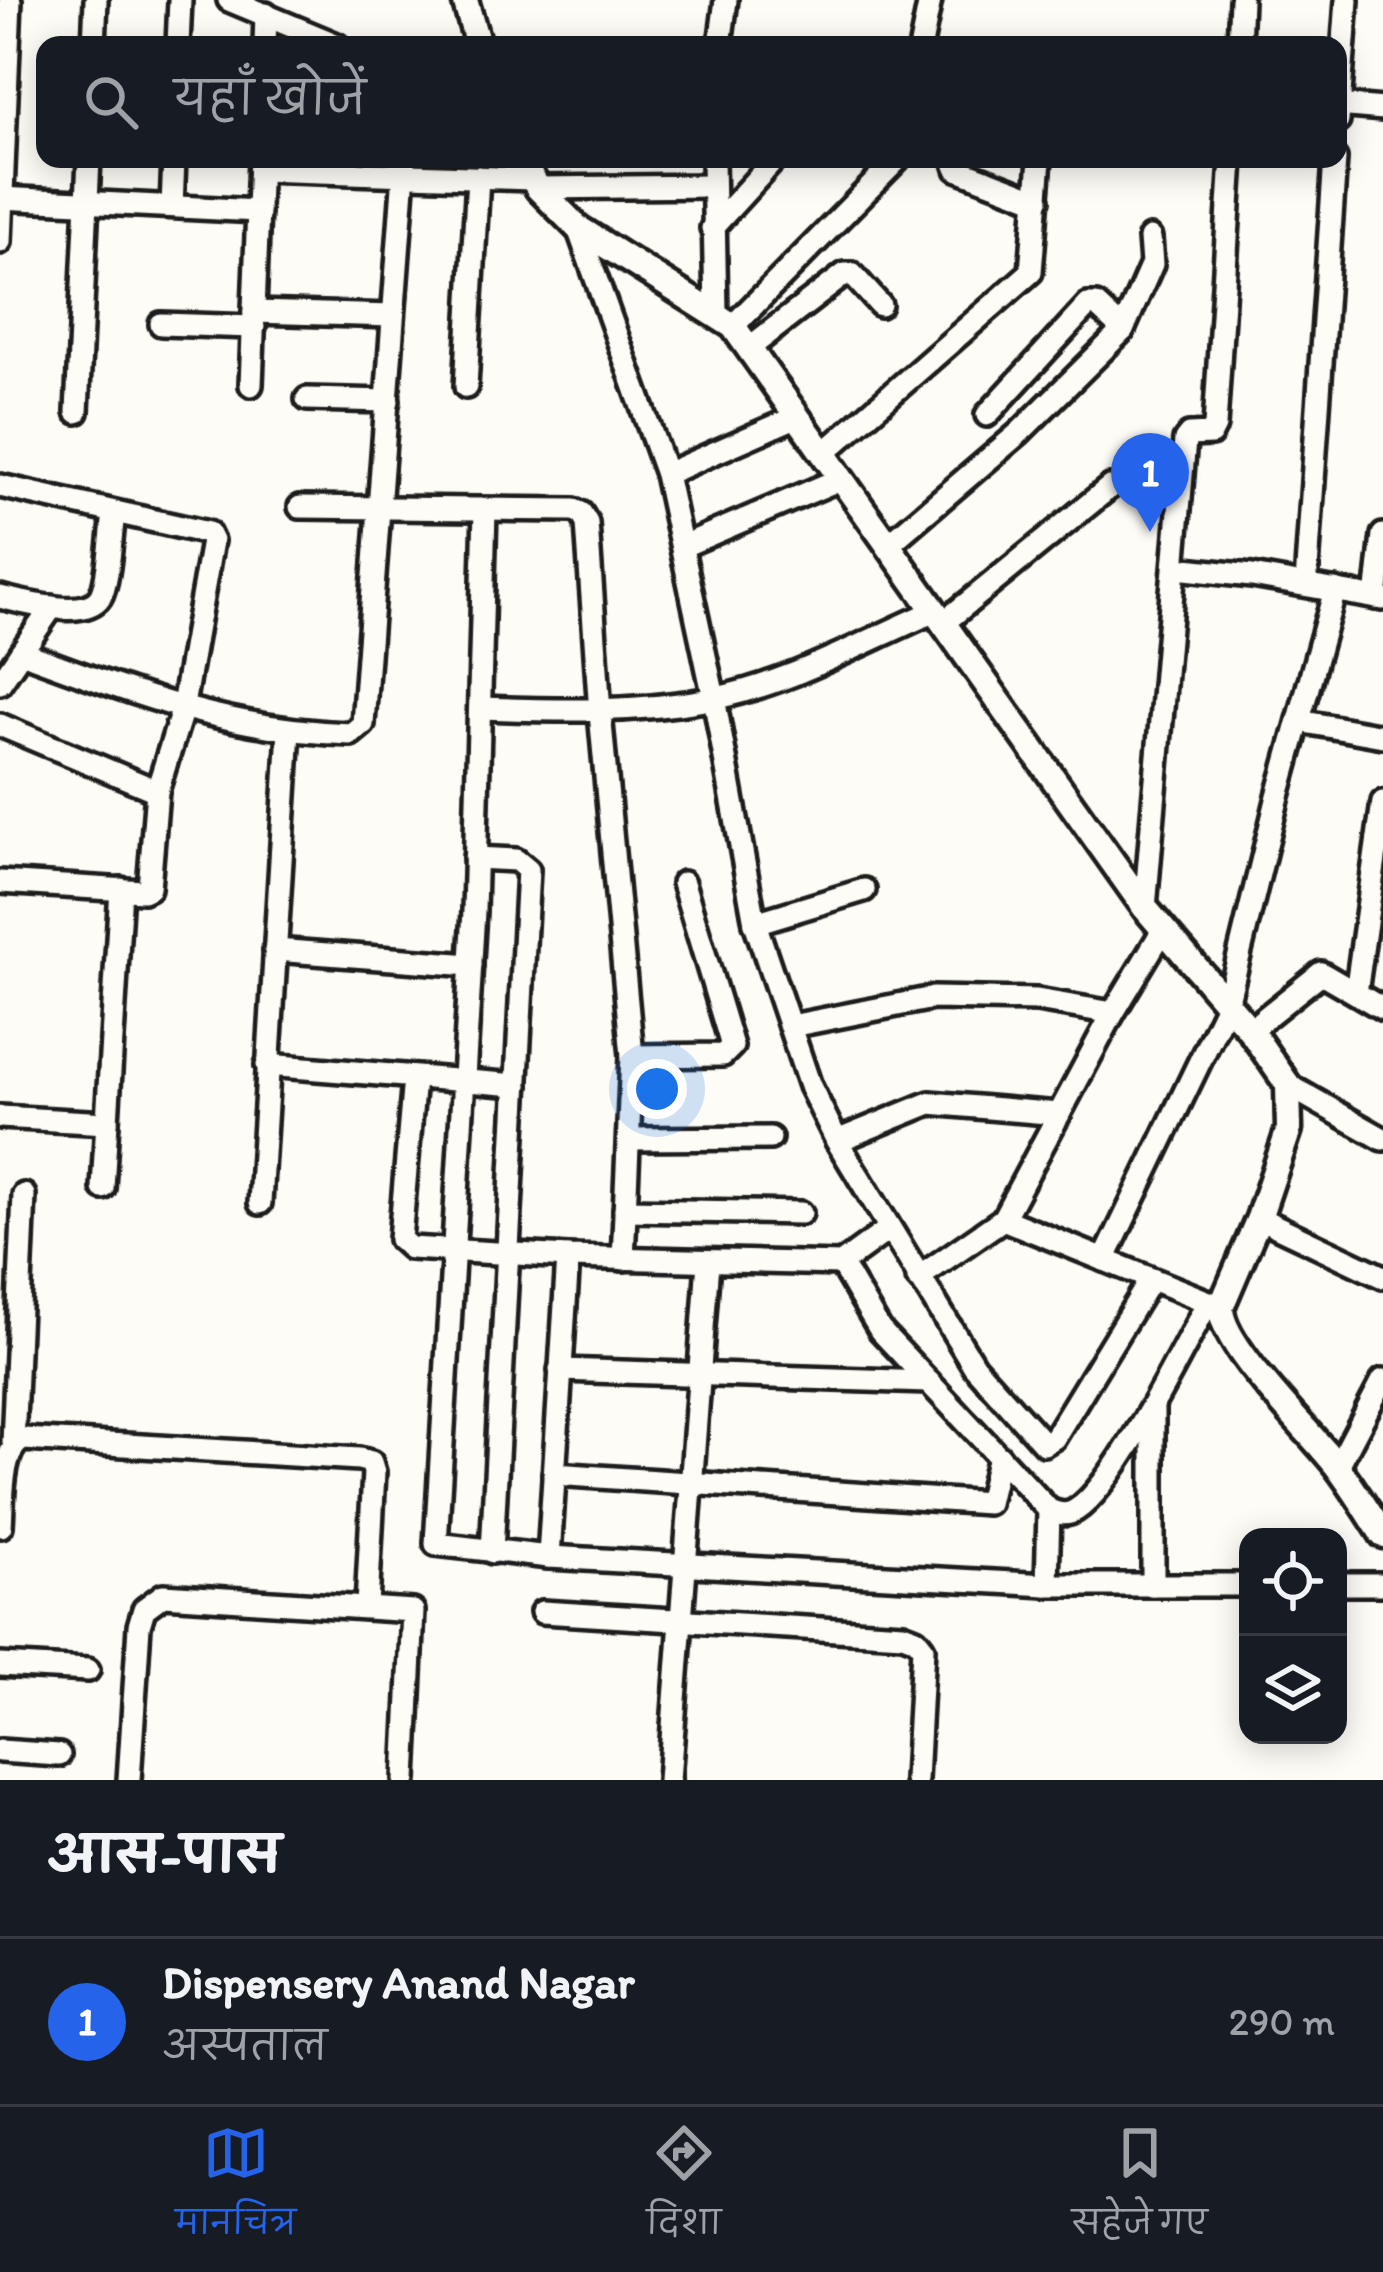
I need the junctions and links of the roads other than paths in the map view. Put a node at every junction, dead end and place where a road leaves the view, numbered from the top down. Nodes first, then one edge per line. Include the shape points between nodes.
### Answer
1 (10, 0) edge
2 (96, 0) edge
3 (180, 0) edge
4 (229, 0) edge
5 (465, 0) edge
6 (726, 0) edge
7 (930, 0) edge
8 (1241, 0) edge
9 (1347, 0) edge
10 (266, 14) junction
11 (94, 36) edge
12 (178, 36) edge
13 (265, 36) edge
14 (315, 36) edge
15 (475, 36) edge
16 (721, 36) edge
17 (923, 36) edge
18 (1239, 36) edge
19 (1344, 36) edge
20 (1347, 106) edge
21 (1383, 109) edge
22 (88, 168) edge
23 (173, 168) edge
24 (260, 168) edge
25 (404, 168) edge
26 (411, 168) edge
27 (713, 168) edge
28 (767, 168) edge
29 (888, 168) edge
30 (957, 168) edge
31 (1040, 168) edge
32 (1231, 168) edge
33 (1334, 168) edge
34 (530, 175) edge
35 (478, 177) junction
36 (712, 186) junction
37 (1, 198) edge
38 (1038, 200) junction
39 (87, 202) junction
40 (172, 206) junction
41 (258, 211) junction
42 (578, 228) junction
43 (712, 228) junction
44 (1150, 238) dead end
45 (0, 242) edge
46 (880, 305) dead end
47 (393, 316) junction
48 (254, 320) junction
49 (725, 320) junction
50 (161, 325) dead end
51 (1123, 330) junction
52 (749, 348) junction
53 (251, 385) dead end
54 (466, 387) dead end
55 (307, 399) dead end
56 (388, 401) junction
57 (77, 412) dead end
58 (988, 415) dead end
59 (798, 416) junction
60 (824, 453) junction
61 (666, 474) junction
62 (840, 479) junction
63 (0, 486) edge
64 (1110, 488) dead end
65 (300, 507) dead end
66 (382, 509) junction
67 (485, 510) junction
68 (114, 514) junction
69 (1383, 535) edge
70 (889, 544) junction
71 (683, 546) junction
72 (1176, 568) junction
73 (1306, 584) junction
74 (1335, 590) junction
75 (0, 597) edge
76 (1379, 598) edge
77 (52, 608) junction
78 (939, 617) junction
79 (21, 652) junction
80 (0, 683) edge
81 (714, 698) junction
82 (481, 708) junction
83 (182, 710) junction
84 (600, 713) junction
85 (1299, 721) junction
86 (0, 725) edge
87 (289, 730) junction
88 (1383, 736) edge
89 (157, 791) junction
90 (1383, 802) edge
91 (1381, 834) edge
92 (475, 858) junction
93 (0, 882) edge
94 (683, 883) dead end
95 (121, 889) junction
96 (864, 890) dead end
97 (1145, 908) junction
98 (754, 923) junction
99 (1163, 930) junction
100 (275, 950) junction
101 (471, 964) junction
102 (1357, 993) junction
103 (1227, 1005) junction
104 (1383, 1009) edge
105 (1113, 1013) junction
106 (790, 1026) junction
107 (1250, 1030) junction
108 (632, 1056) junction
109 (267, 1065) junction
110 (414, 1078) junction
111 (464, 1082) junction
112 (517, 1084) junction
113 (1288, 1085) junction
114 (1059, 1114) junction
115 (0, 1117) edge
116 (107, 1123) junction
117 (770, 1138) dead end
118 (628, 1139) junction
119 (1383, 1139) edge
120 (837, 1141) junction
121 (103, 1188) dead end
122 (24, 1195) dead end
123 (260, 1203) dead end
124 (626, 1210) junction
125 (801, 1213) dead end
126 (1259, 1218) junction
127 (1003, 1219) junction
128 (890, 1229) junction
129 (453, 1250) junction
130 (509, 1254) junction
131 (568, 1257) junction
132 (623, 1259) junction
133 (1104, 1260) junction
134 (709, 1262) junction
135 (841, 1264) junction
136 (1383, 1276) edge
137 (918, 1278) junction
138 (1151, 1279) junction
139 (1215, 1305) junction
140 (560, 1370) junction
141 (700, 1375) junction
142 (1383, 1380) edge
143 (929, 1382) junction
144 (1153, 1404) junction
145 (14, 1443) junction
146 (999, 1456) junction
147 (1337, 1466) junction
148 (554, 1474) junction
149 (692, 1483) junction
150 (1049, 1510) junction
151 (1, 1526) edge
152 (1383, 1535) edge
153 (492, 1552) junction
154 (549, 1557) junction
155 (686, 1564) junction
156 (1347, 1584) edge
157 (1383, 1584) edge
158 (1047, 1585) junction
159 (1153, 1585) junction
160 (1239, 1585) edge
161 (367, 1606) junction
162 (542, 1612) dead end
163 (681, 1621) junction
164 (0, 1665) edge
165 (88, 1670) dead end
166 (0, 1751) edge
167 (58, 1755) dead end
168 (129, 1780) edge
169 (405, 1780) edge
170 (669, 1780) edge
171 (916, 1780) edge

1 - 37 street
2 - 11 street
3 - 12 street
4 - 10 street
5 - 15 street
6 - 16 street
7 - 17 street
8 - 18 street
9 - 19 street
10 - 13 street
10 - 14 street
20 - 21 street
22 - 39 street
23 - 40 street
24 - 41 street
25 - 47 street
26 - 35 street
27 - 36 street
28 - 43 street
29 - 49 street
30 - 38 street
31 - 38 street
32 - 72 street via 1215,426 1185,440
33 - 73 street
34 - 35 street
34 - 36 street
34 - 42 street
35 - 54 street
36 - 43 street
37 - 39 street
37 - 45 street
38 - 60 street via 1031,272
39 - 40 street
39 - 57 street
40 - 41 street
41 - 48 street
42 - 49 street
42 - 61 street
43 - 49 street
44 - 51 street via 1152,264
46 - 52 street via 845,274
47 - 48 street
47 - 56 street
48 - 50 street
48 - 53 street
49 - 52 street
51 - 58 street via 1088,305
51 - 70 street
52 - 59 street
55 - 56 street
56 - 66 street
59 - 60 street
59 - 61 street
60 - 62 street
61 - 71 street
62 - 70 street
62 - 71 street
63 - 68 street
64 - 78 street
65 - 66 street
66 - 67 street
66 - 87 street via 363,724 351,734
67 - 82 street
67 - 84 street via 574,510 585,517
68 - 77 street via 102,596 91,605
68 - 83 street via 211,536
69 - 76 street
70 - 78 street
71 - 81 street
72 - 73 street
72 - 97 street
73 - 74 street
74 - 76 street
74 - 85 street
75 - 77 street
77 - 79 street
78 - 81 street
78 - 97 street
79 - 80 street
79 - 83 street
81 - 84 street
81 - 98 street
82 - 84 street
82 - 92 street
83 - 87 street
83 - 89 street
84 - 108 street
85 - 88 street
85 - 103 street
86 - 89 street
87 - 100 street
89 - 95 street via 149,888
90 - 91 street
91 - 102 street
92 - 101 street
92 - 112 street via 516,860 528,871
93 - 95 street
94 - 108 street via 732,1046 723,1054
95 - 116 street
96 - 98 street
97 - 99 street
98 - 106 street
99 - 103 street
99 - 105 street
100 - 101 street
100 - 109 street
101 - 111 street
102 - 104 street
102 - 107 street via 1314,975
103 - 107 street
103 - 133 street
105 - 106 street via 1037,1000 933,998
105 - 114 street
106 - 120 street
107 - 113 street
108 - 118 street
109 - 110 street
109 - 123 street
110 - 111 street
110 - 129 street via 400,1239 410,1248
111 - 112 street
111 - 129 street
112 - 130 street
113 - 119 street
113 - 126 street via 1289,1129
114 - 120 street via 930,1103
114 - 127 street
115 - 116 street
116 - 121 street
117 - 118 street
118 - 124 street
120 - 128 street
122 - 145 street
124 - 125 street
124 - 132 street
126 - 136 street
126 - 139 street
127 - 133 street
127 - 137 street
128 - 135 street
128 - 137 street
129 - 130 street
129 - 153 street via 436,1544
130 - 131 street
130 - 153 street
131 - 132 street
131 - 140 street
132 - 134 street
133 - 138 street
134 - 135 street
134 - 141 street
135 - 143 street via 880,1330
137 - 138 street via 974,1366 1044,1444
138 - 139 street
139 - 144 street
139 - 147 street via 1225,1330
140 - 141 street
140 - 148 street
141 - 143 street
141 - 149 street
142 - 147 street
143 - 146 street
144 - 150 street via 1080,1508
144 - 159 street
145 - 151 street via 6,1453
145 - 161 street via 371,1462
146 - 149 street via 988,1503
146 - 150 street
147 - 152 street
148 - 149 street
148 - 154 street
149 - 155 street
150 - 158 street
153 - 154 street
154 - 155 street
155 - 158 street
155 - 163 street
156 - 157 street
158 - 159 street
159 - 160 street
161 - 168 street via 151,1600 139,1626
161 - 169 street via 414,1615
162 - 163 street
163 - 170 street
163 - 171 street via 916,1640
164 - 165 street
166 - 167 street

